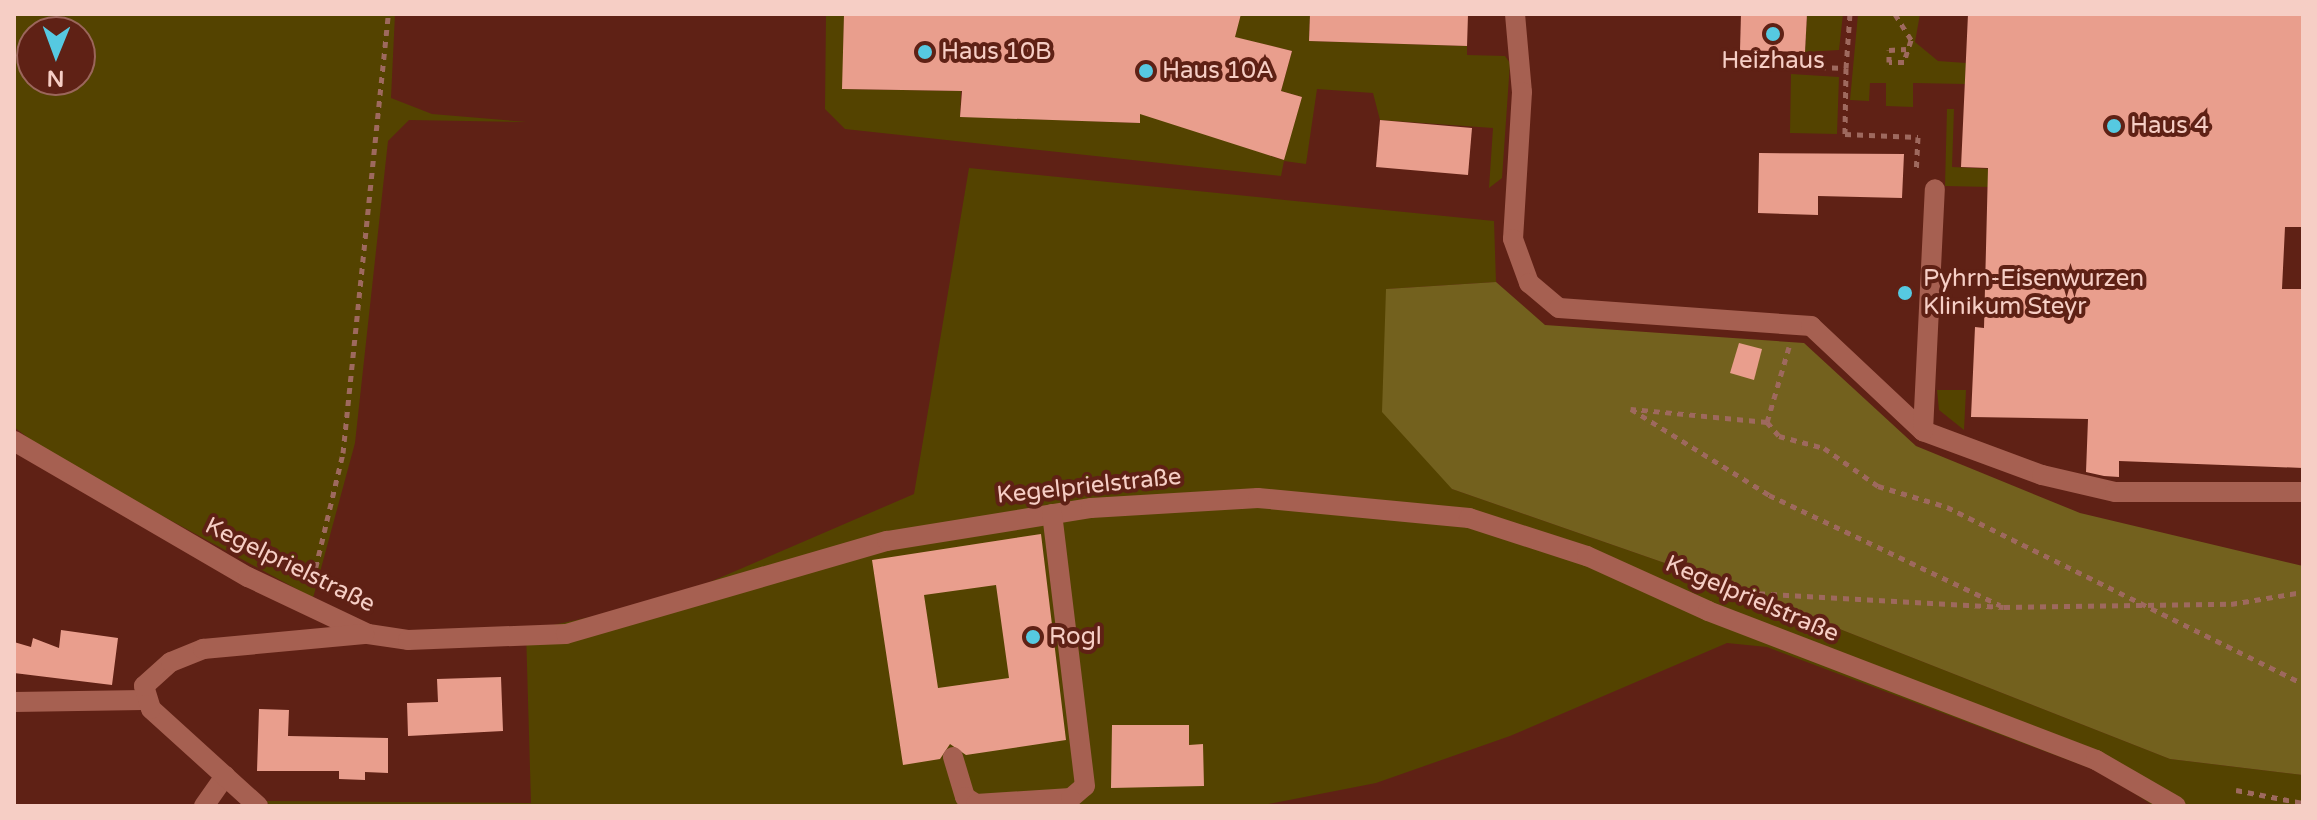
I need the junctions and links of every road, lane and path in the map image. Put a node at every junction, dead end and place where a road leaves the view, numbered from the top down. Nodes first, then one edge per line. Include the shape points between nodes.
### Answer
1 (388, 14) edge
2 (1515, 14) edge
3 (1850, 14) edge
4 (1895, 14) edge
5 (1906, 49) dead end
6 (1736, 64) dead end
7 (1846, 68) junction
8 (1916, 181) dead end
9 (1935, 189) dead end
10 (1793, 321) junction
11 (1767, 422) junction
12 (1923, 431) junction
13 (14, 441) edge
14 (2303, 492) edge
15 (1052, 514) junction
16 (2303, 592) edge
17 (2127, 601) junction
18 (306, 605) junction
19 (2004, 607) junction
20 (1708, 611) junction
21 (368, 634) junction
22 (2303, 684) edge
23 (143, 700) junction
24 (14, 702) edge
25 (953, 757) dead end
26 (225, 776) junction
27 (2236, 790) dead end
28 (2303, 803) edge
29 (204, 806) edge
30 (258, 806) edge
31 (2176, 806) edge

1 - 18 path via 343,453
2 - 10 street via 1522,92 1513,239 1529,283 1559,308
3 - 7 path
4 - 5 path via 1911,33
6 - 7 path
7 - 8 path via 1845,134 1918,137
9 - 12 street
10 - 11 path
10 - 12 street via 1829,338
11 - 17 path via 1779,436 1824,448 1878,486 1947,507
11 - 19 path via 1631,409 1769,495
12 - 14 street via 2042,475 2115,492
13 - 18 street, Kegelprielstraße via 51,468
15 - 20 street, Kegelprielstraße via 1258,498 1469,518 1587,556
15 - 21 street, Kegelprielstraße via 887,541 566,634 457,640
15 - 25 street via 1085,786 1071,798 976,804 965,797
16 - 17 path via 2231,604
17 - 19 path
17 - 22 path
18 - 21 street, Kegelprielstraße
19 - 20 path via 1715,591
20 - 31 street, Kegelprielstraße via 2096,760
21 - 23 street via 203,649 152,677
23 - 24 street
23 - 26 street
26 - 29 street
26 - 30 street
27 - 28 path

